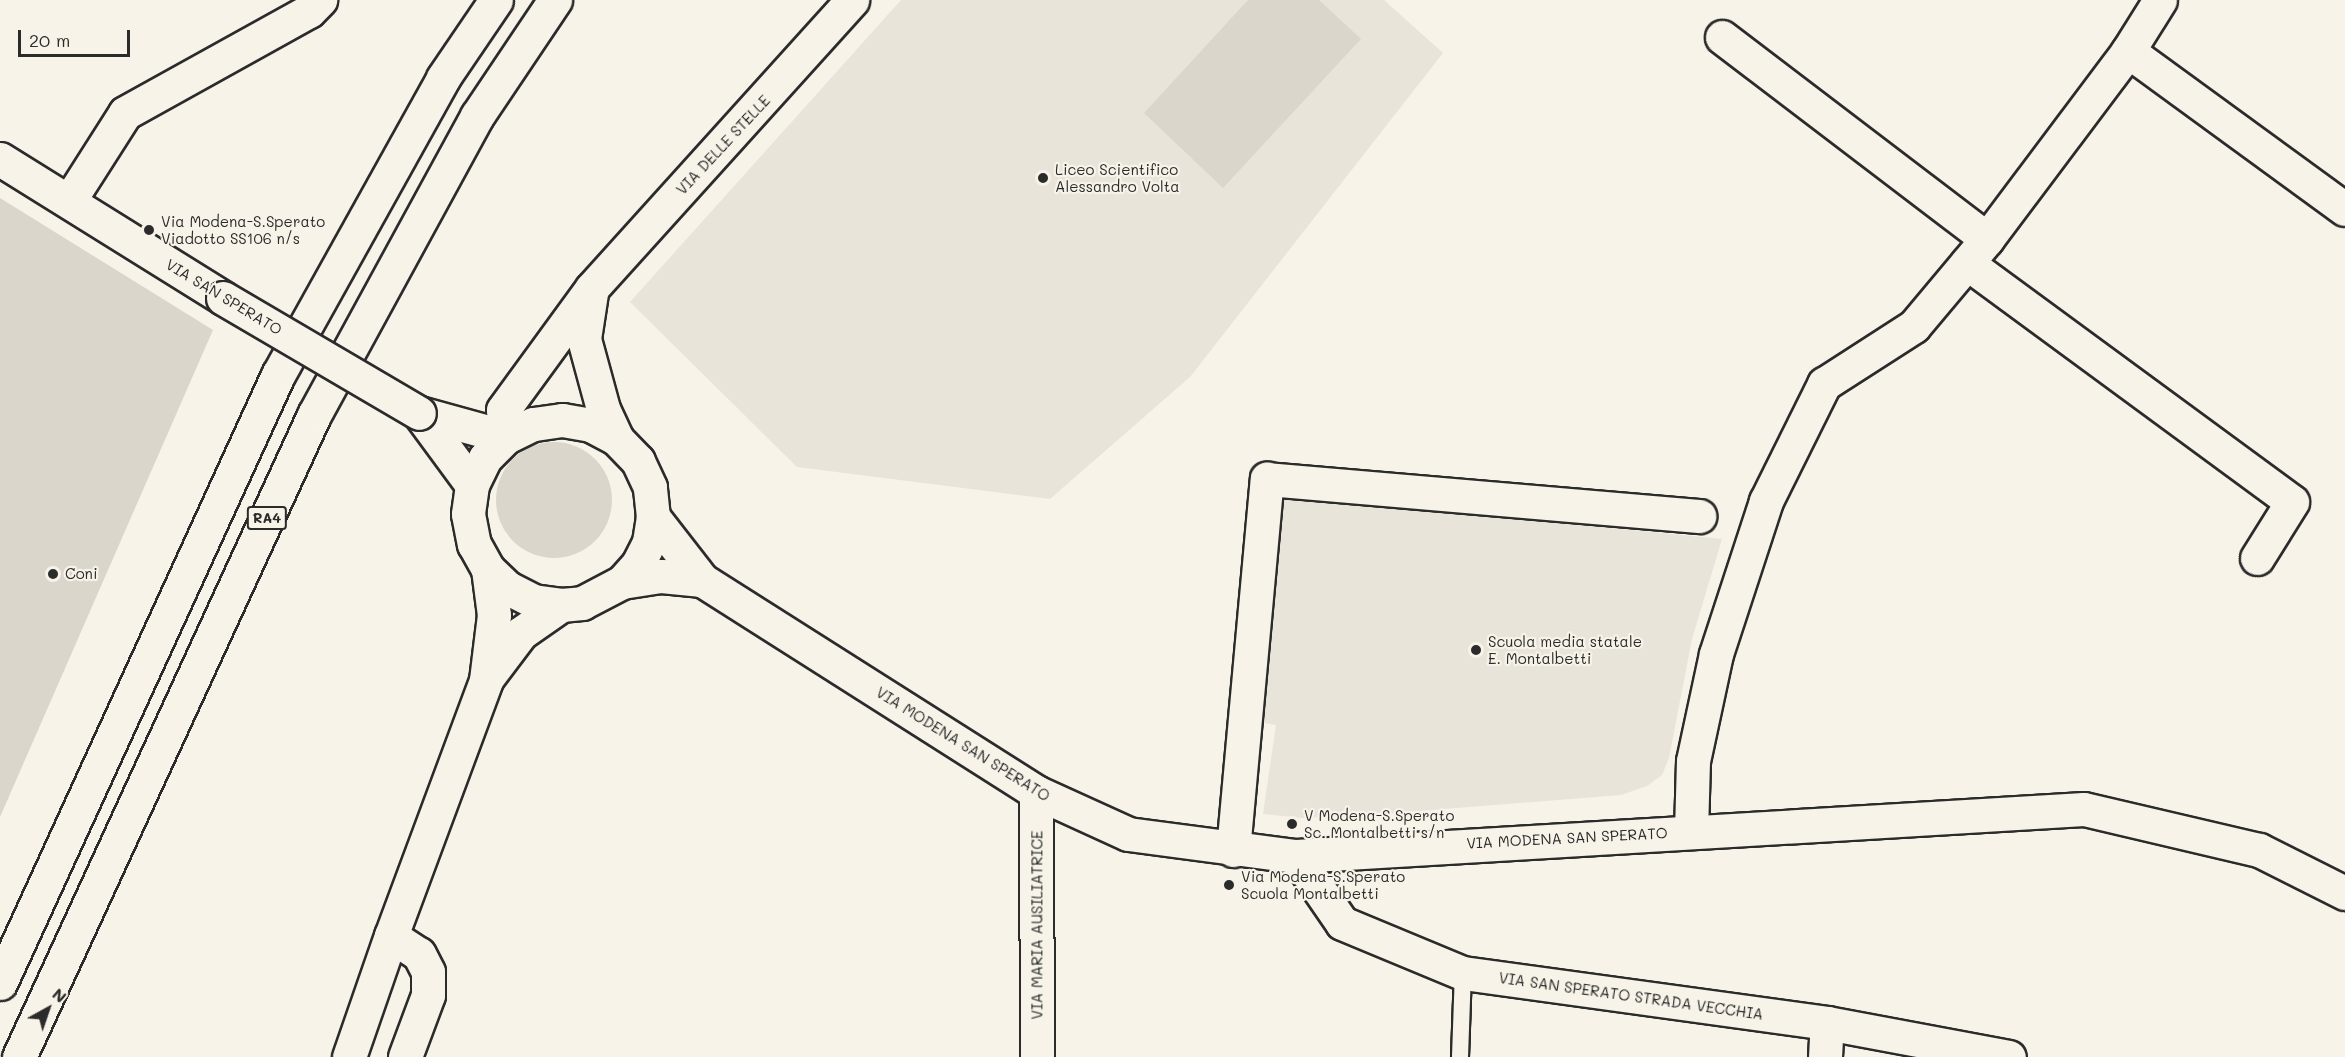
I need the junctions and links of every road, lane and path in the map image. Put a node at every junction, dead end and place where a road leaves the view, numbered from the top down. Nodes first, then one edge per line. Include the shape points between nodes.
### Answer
1 (320, 0) edge
2 (496, 0) edge
3 (555, 0) edge
4 (852, 0) edge
5 (2160, 0) edge
6 (1722, 37) dead end
7 (2128, 51) junction
8 (0, 159) edge
9 (69, 201) junction
10 (2345, 208) edge
11 (1977, 251) junction
12 (592, 288) junction
13 (419, 413) junction
14 (506, 437) junction
15 (618, 439) junction
16 (472, 485) junction
17 (1699, 516) dead end
18 (653, 517) junction
19 (2257, 558) dead end
20 (488, 569) junction
21 (702, 580) junction
22 (622, 582) junction
23 (561, 605) junction
24 (486, 680) junction
25 (1036, 792) junction
26 (1691, 832) junction
27 (1233, 850) junction
28 (1296, 855) junction
29 (2345, 893) edge
30 (391, 936) junction
31 (1463, 973) junction
32 (0, 983) edge
33 (1827, 1023) junction
34 (2005, 1056) edge
35 (19, 1057) edge
36 (349, 1057) edge
37 (405, 1057) edge
38 (1037, 1057) edge
39 (1460, 1057) edge
40 (1825, 1057) edge

1 - 9 main road via 309,11 125,113
2 - 32 main road via 443,78 278,375
3 - 35 main road, RA4 via 477,116 314,415
4 - 12 main road, VIA DELLE STELLE
5 - 7 main road
6 - 11 main road
7 - 10 main road
7 - 11 main road
8 - 9 main road, VIA SAN SPERATO
9 - 13 main road, VIA SAN SPERATO, bridge via 223,298
11 - 19 main road via 2292,502
11 - 26 main road via 1914,327 1824,384 1766,501 1716,654 1693,761
12 - 14 main road, VIA DELLE STELLE via 503,410
12 - 15 main road via 584,339 603,409
13 - 14 main road
13 - 16 main road
14 - 15 main road via 533,424 562,420 591,425
14 - 16 main road via 485,458
15 - 18 main road via 642,470 650,488
16 - 20 main road via 468,514 474,543
17 - 27 main road via 1267,479
18 - 21 main road
18 - 22 main road via 645,549
20 - 23 main road via 508,588 533,601
20 - 24 main road via 494,615
21 - 22 main road via 661,576
21 - 25 main road, VIA MODENA SAN SPERATO
22 - 23 main road via 582,603
23 - 24 main road via 521,633
24 - 30 main road
25 - 27 main road, VIA MODENA SAN SPERATO via 1128,834
25 - 38 main road, VIA MARIA AUSILIATRICE
26 - 28 main road, VIA MODENA SAN SPERATO
26 - 29 main road, VIA MODENA SAN SPERATO via 2084,809 2259,850
27 - 28 main road, VIA MODENA SAN SPERATO
28 - 31 main road, VIA SAN SPERATO STRADA VECCHIA via 1341,923
30 - 36 main road
30 - 37 main road via 419,954 428,972 428,995
31 - 33 main road, VIA SAN SPERATO STRADA VECCHIA
31 - 39 lane
33 - 34 main road, VIA SAN SPERATO STRADA VECCHIA
33 - 40 main road

